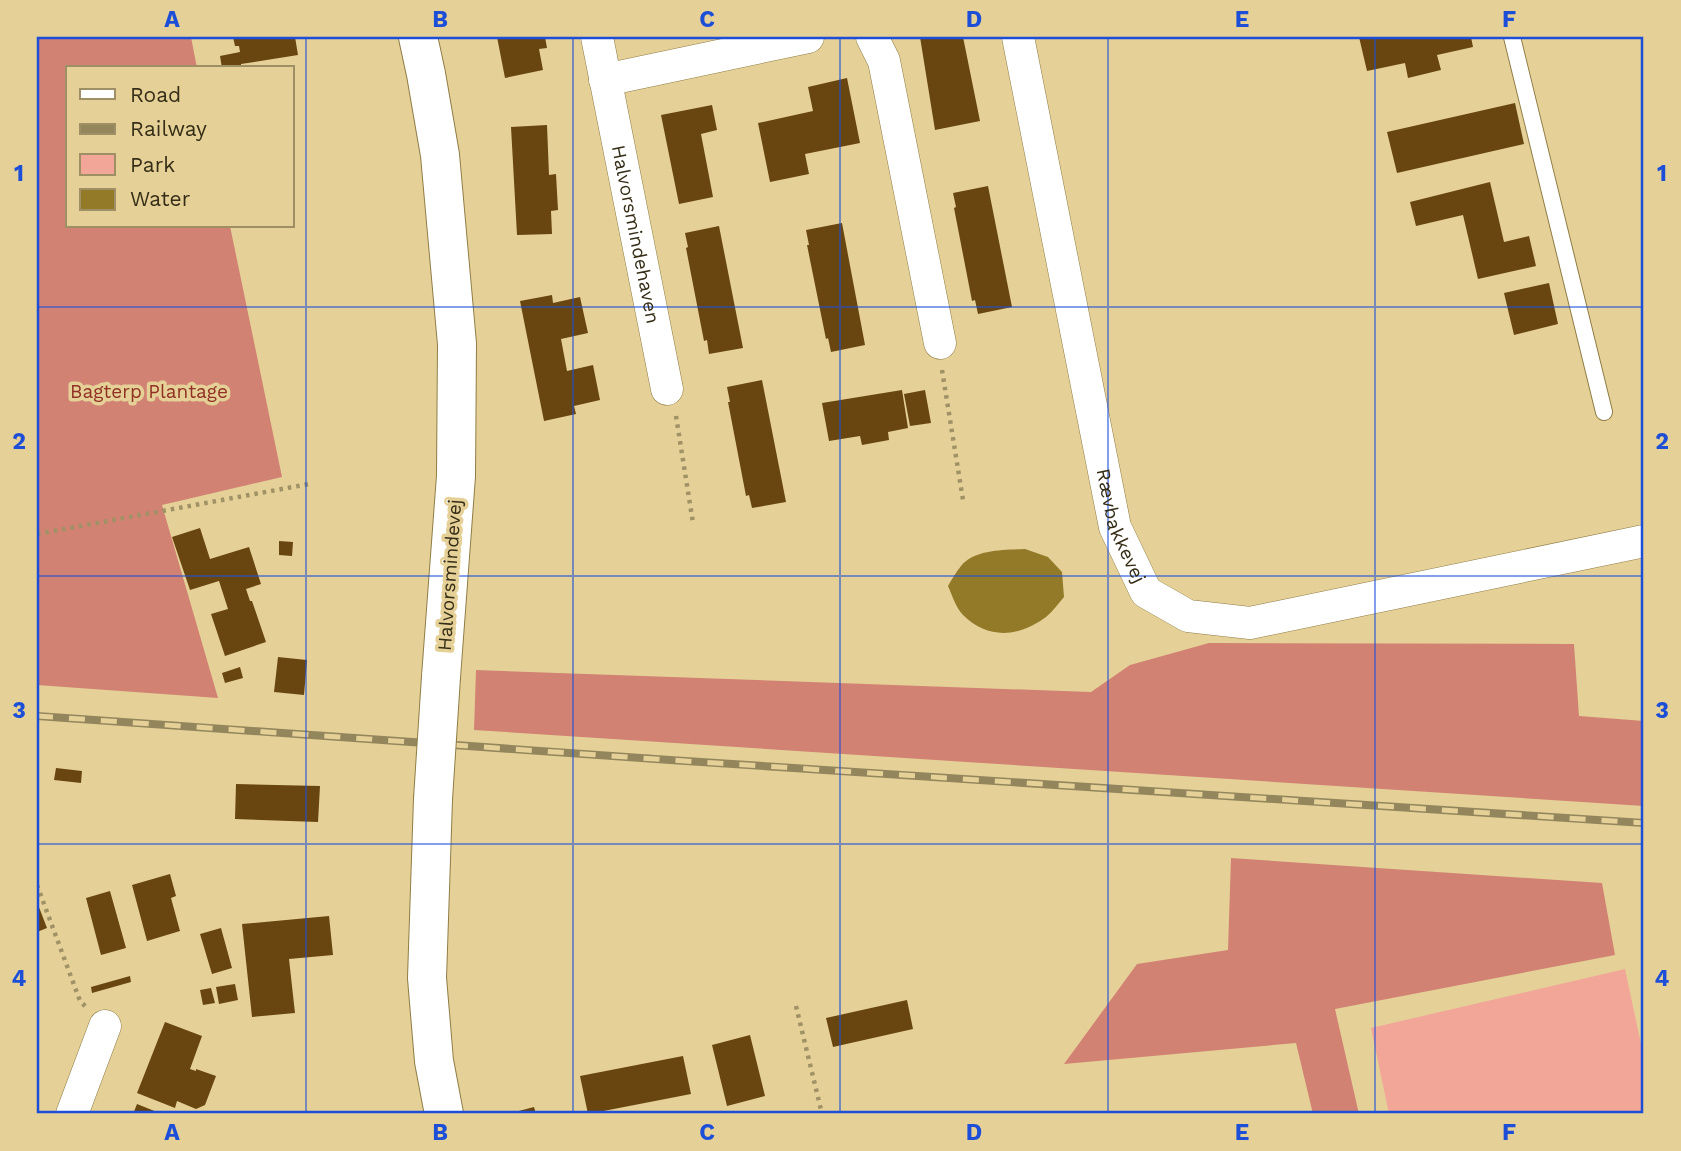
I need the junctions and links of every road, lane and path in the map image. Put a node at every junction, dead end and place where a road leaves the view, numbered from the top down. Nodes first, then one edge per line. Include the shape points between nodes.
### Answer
1 (418, 37) edge
2 (597, 37) edge
3 (808, 37) edge
4 (872, 37) edge
5 (1018, 37) edge
6 (1512, 37) edge
7 (606, 80) junction
8 (940, 343) joint
9 (667, 389) joint
10 (1604, 412) dead end
11 (309, 484) dead end
12 (963, 500) dead end
13 (694, 523) dead end
14 (37, 534) edge
15 (1644, 541) edge
16 (37, 885) edge
17 (796, 1006) dead end
18 (105, 1026) joint
19 (72, 1114) edge
20 (444, 1114) edge
21 (821, 1114) edge

1 - 20 street, Halvorsmindevej, bridge via 440,155 457,344 456,477 433,799 427,978
2 - 7 street, Halvorsmindehaven
3 - 7 street
4 - 8 street via 884,61
5 - 15 street, Rævbakkevej via 1115,527 1146,592 1188,616 1250,623
6 - 10 lane
7 - 9 street, Halvorsmindehaven
8 - 12 path
9 - 13 path via 675,408
11 - 14 path
16 - 18 path via 80,1001
17 - 21 path
18 - 19 street

